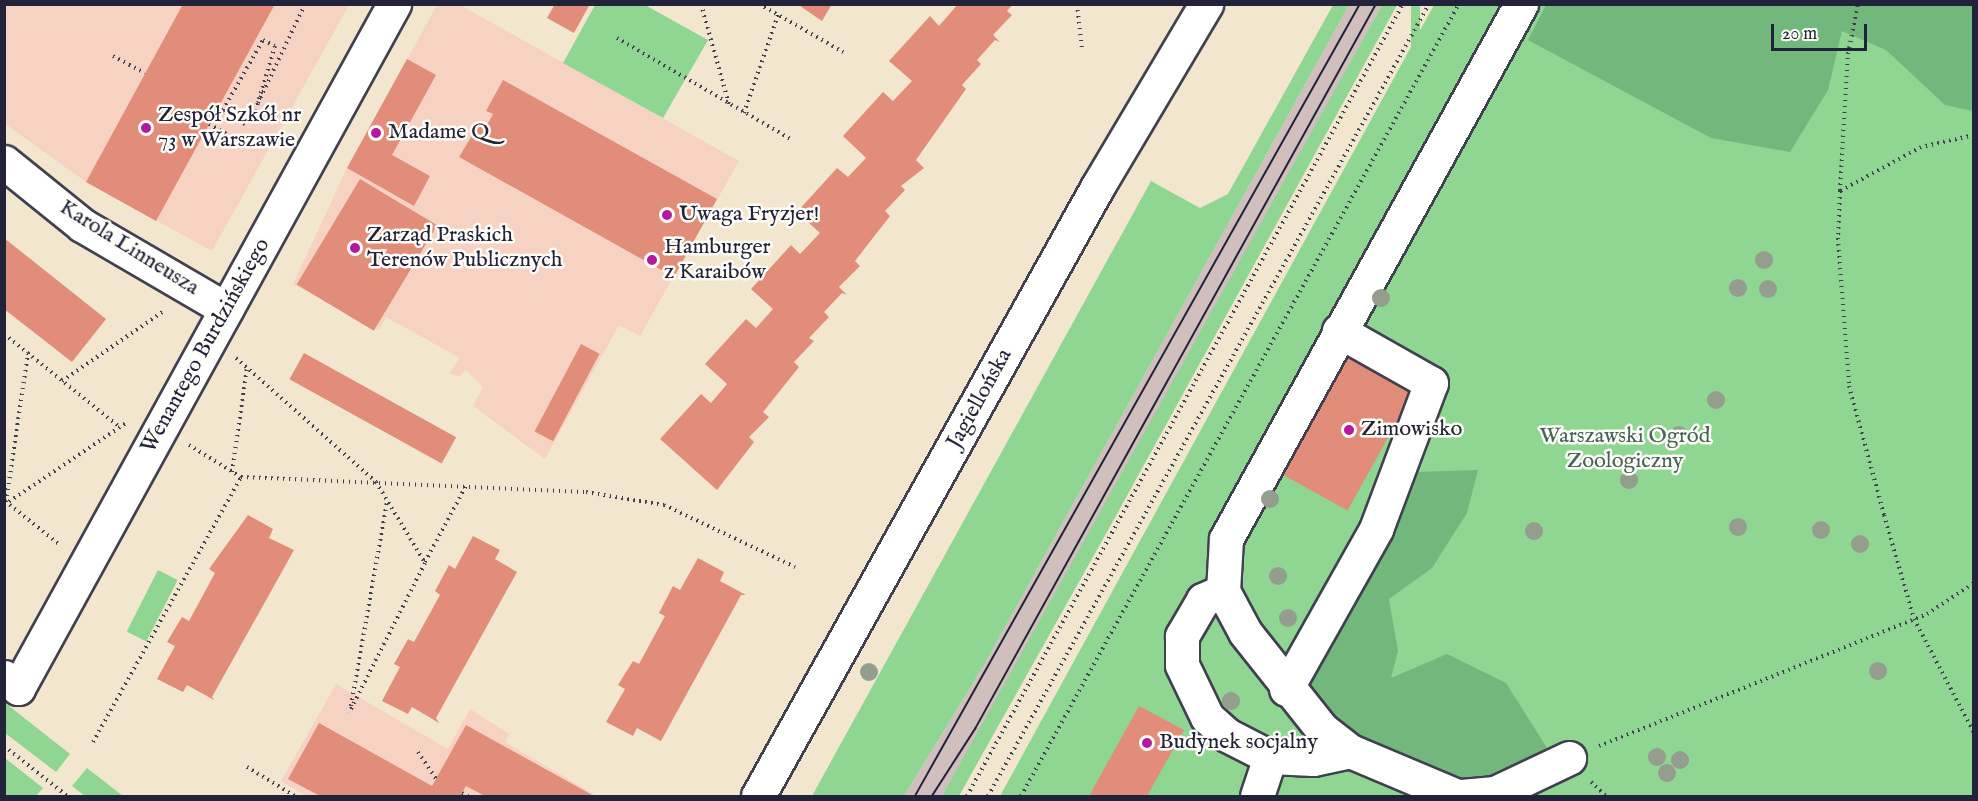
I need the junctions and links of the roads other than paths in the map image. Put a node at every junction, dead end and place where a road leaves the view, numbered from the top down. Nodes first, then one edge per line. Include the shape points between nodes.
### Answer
1 (394, 4) edge
2 (1206, 4) edge
3 (1521, 4) edge
4 (4, 162) edge
5 (226, 309) junction
6 (1339, 332) junction
7 (1223, 591) junction
8 (11, 682) edge
9 (1287, 688) junction
10 (1350, 751) junction
11 (1270, 757) junction
12 (1569, 758) road end
13 (758, 796) edge
14 (1257, 796) edge
15 (1459, 796) edge

1 - 5 street, Wenantego Burdzińskiego
2 - 13 street, Jagiellońska via 1098,186
3 - 6 street
4 - 5 street, Karola Linneusza via 82,225
5 - 8 street, Wenantego Burdzińskiego via 220,345
6 - 7 street via 1234,521 1226,539
6 - 9 street via 1431,383 1376,529
7 - 9 street
7 - 11 street via 1203,600 1189,616 1182,636 1182,665 1207,717 1227,735
9 - 10 street
10 - 11 street via 1313,759
10 - 15 street
11 - 14 street
12 - 15 street via 1495,793

